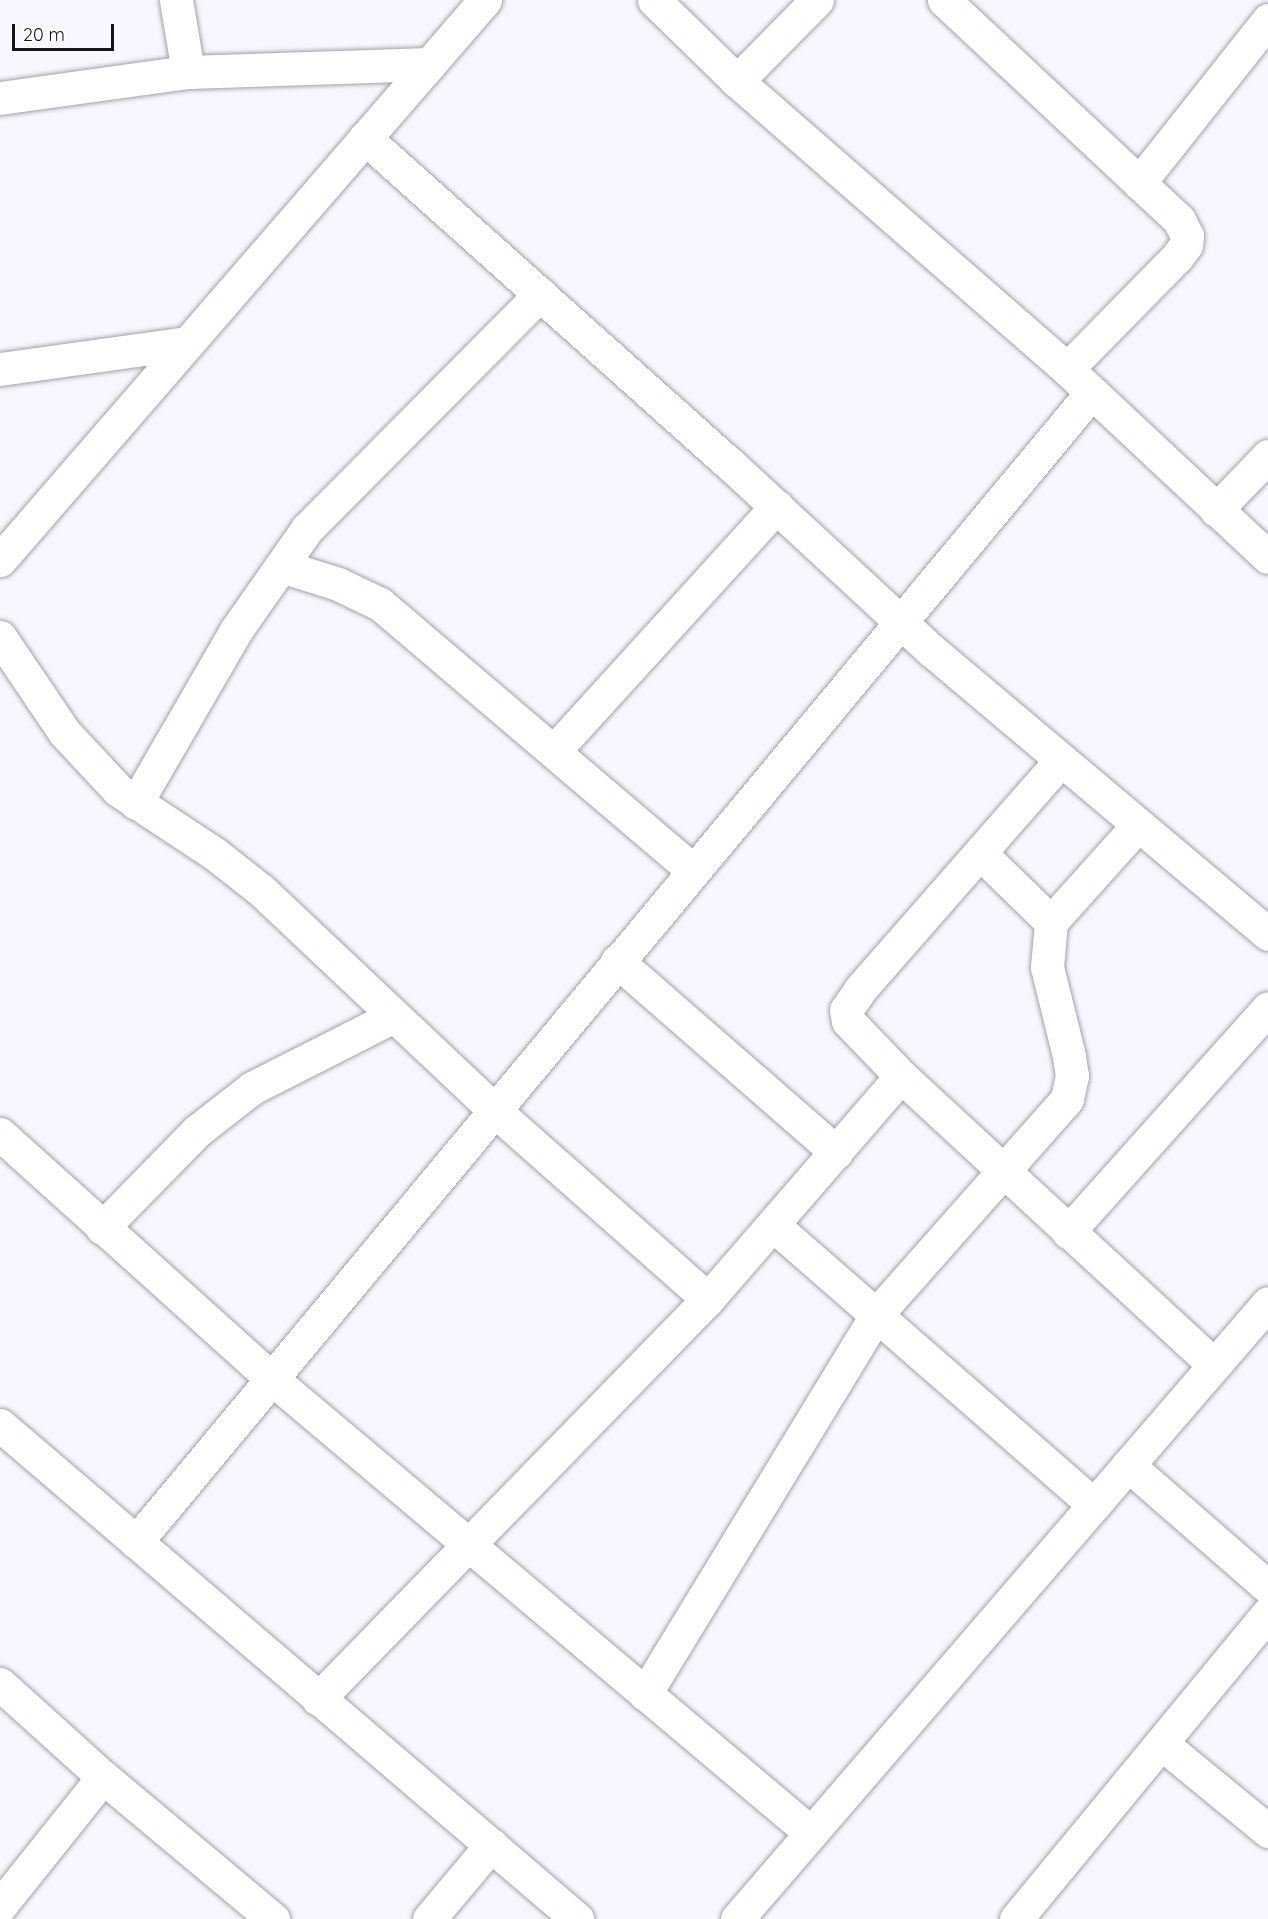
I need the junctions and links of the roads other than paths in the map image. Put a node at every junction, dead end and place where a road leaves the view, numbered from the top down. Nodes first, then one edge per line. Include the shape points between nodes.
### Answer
1 (176, 0) edge
2 (485, 0) edge
3 (654, 0) edge
4 (817, 0) edge
5 (944, 0) edge
6 (1268, 20) edge
7 (430, 64) junction
8 (188, 72) junction
9 (737, 81) junction
10 (0, 98) edge
11 (365, 138) junction
12 (1139, 183) junction
13 (540, 294) junction
14 (187, 343) junction
15 (0, 369) edge
16 (1067, 369) junction
17 (1092, 392) junction
18 (1268, 456) edge
19 (777, 506) junction
20 (1216, 510) junction
21 (1268, 557) edge
22 (0, 560) edge
23 (281, 566) junction
24 (900, 620) junction
25 (0, 637) edge
26 (554, 751) junction
27 (1061, 760) junction
28 (136, 803) junction
29 (1138, 825) junction
30 (980, 853) junction
31 (692, 870) junction
32 (1051, 922) junction
33 (1268, 934) edge
34 (617, 961) junction
35 (1268, 1008) edge
36 (394, 1016) junction
37 (901, 1076) junction
38 (493, 1109) junction
39 (0, 1134) edge
40 (836, 1152) junction
41 (1003, 1170) junction
42 (773, 1225) junction
43 (102, 1228) junction
44 (1068, 1232) junction
45 (708, 1299) junction
46 (1268, 1303) edge
47 (876, 1315) junction
48 (1214, 1365) junction
49 (271, 1378) junction
50 (0, 1425) edge
51 (1128, 1465) junction
52 (1094, 1505) junction
53 (136, 1542) junction
54 (469, 1547) junction
55 (1268, 1587) edge
56 (1268, 1613) edge
57 (0, 1684) edge
58 (645, 1694) junction
59 (318, 1699) junction
60 (1161, 1743) junction
61 (103, 1777) junction
62 (1268, 1831) edge
63 (811, 1833) junction
64 (491, 1845) junction
65 (0, 1906) edge
66 (1027, 1915) edge
67 (273, 1919) edge
68 (429, 1919) edge
69 (577, 1919) edge
70 (737, 1919) edge

1 - 8 street
2 - 7 street
3 - 9 street
4 - 9 street
5 - 12 street
6 - 12 street
7 - 8 street
7 - 11 street
8 - 10 street
9 - 16 street
11 - 13 street
11 - 14 street
12 - 16 street via 1179,220 1186,245
13 - 19 street
13 - 23 street via 341,490
14 - 15 street
14 - 22 street
16 - 17 street
17 - 20 street
17 - 24 street
18 - 20 street
19 - 24 street
19 - 26 street
20 - 21 street
23 - 26 street via 338,584 380,604
23 - 28 street via 237,629
24 - 27 street
24 - 31 street
25 - 28 street via 64,732 110,783
26 - 31 street
27 - 29 street
27 - 30 street
28 - 36 street via 216,854 262,891
29 - 32 street
29 - 33 street
30 - 32 street
30 - 37 street via 846,1010 853,1030
31 - 34 street
32 - 41 street via 1047,967 1072,1076 1067,1099
34 - 38 street
34 - 40 street
35 - 44 street
36 - 38 street
36 - 43 street via 252,1088 197,1131
37 - 40 street
37 - 41 street
38 - 45 street
38 - 49 street
39 - 43 street
40 - 42 street
41 - 44 street
41 - 47 street
42 - 45 street
42 - 47 street
43 - 49 street
44 - 48 street
45 - 54 street
46 - 48 street
47 - 52 street
47 - 58 street
48 - 51 street
49 - 53 street
49 - 54 street
50 - 53 street
51 - 52 street
51 - 55 street
52 - 63 street
53 - 59 street
54 - 58 street
54 - 59 street
56 - 60 street
57 - 61 street
58 - 63 street
59 - 64 street
60 - 62 street
60 - 66 street
61 - 65 street
61 - 67 street
63 - 70 street
64 - 68 street
64 - 69 street

